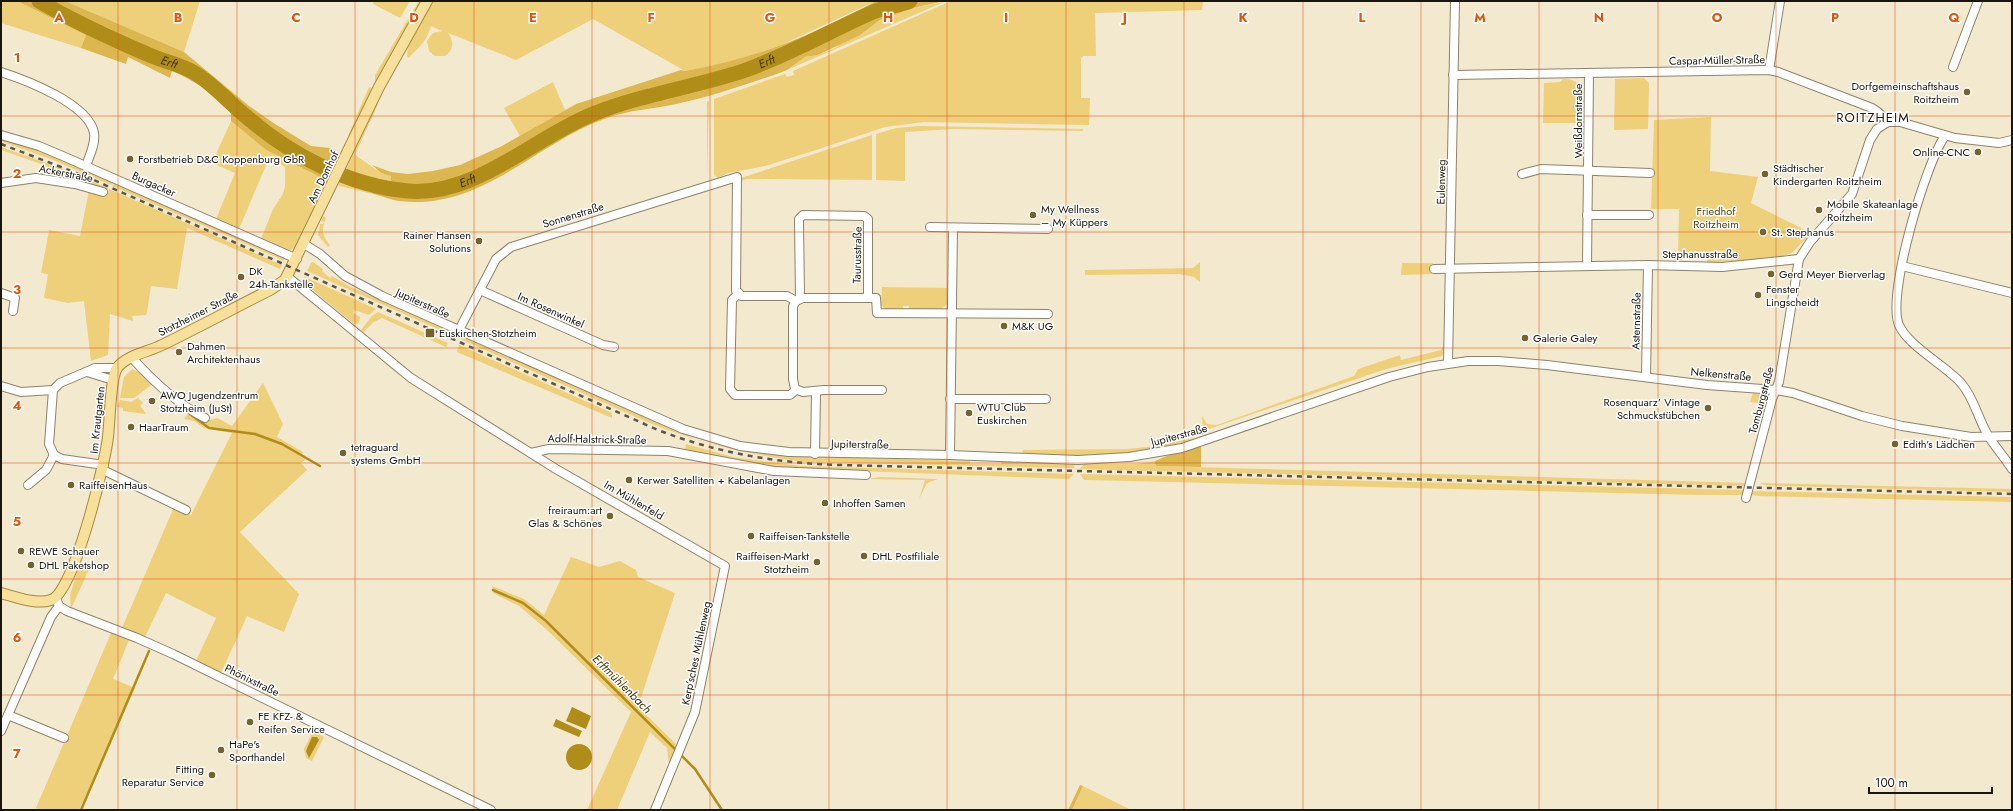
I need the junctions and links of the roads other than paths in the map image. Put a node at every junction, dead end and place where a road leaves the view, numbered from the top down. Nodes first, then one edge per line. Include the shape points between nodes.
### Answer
1 (427, 1) edge
2 (1455, 1) edge
3 (1780, 1) edge
4 (1978, 1) edge
5 (1953, 67) dead end
6 (1768, 70) junction
7 (1, 72) edge
8 (1589, 73) junction
9 (1454, 76) junction
10 (1888, 122) junction
11 (1, 135) edge
12 (1945, 136) junction
13 (2012, 140) edge
14 (86, 166) junction
15 (1588, 170) junction
16 (1650, 172) dead end
17 (1522, 174) dead end
18 (1, 183) edge
19 (103, 192) dead end
20 (1587, 215) junction
21 (1649, 215) dead end
22 (930, 227) dead end
23 (953, 228) junction
24 (1048, 229) dead end
25 (304, 244) junction
26 (297, 259) junction
27 (1799, 259) junction
28 (1648, 265) junction
29 (1587, 266) junction
30 (1902, 266) junction
31 (1451, 268) junction
32 (1434, 269) dead end
33 (288, 277) junction
34 (480, 290) junction
35 (1, 293) edge
36 (739, 293) junction
37 (2012, 293) edge
38 (868, 298) junction
39 (798, 300) junction
40 (13, 311) dead end
41 (951, 313) junction
42 (1048, 314) dead end
43 (459, 330) junction
44 (614, 347) dead end
45 (132, 358) junction
46 (1448, 363) junction
47 (87, 372) junction
48 (115, 374) junction
49 (1646, 377) junction
50 (1, 386) edge
51 (53, 390) junction
52 (796, 390) junction
53 (882, 390) dead end
54 (1776, 390) junction
55 (816, 392) junction
56 (950, 399) junction
57 (1046, 399) dead end
58 (205, 418) dead end
59 (2012, 436) edge
60 (1988, 437) junction
61 (531, 453) junction
62 (815, 454) junction
63 (950, 455) junction
64 (54, 456) junction
65 (103, 467) junction
66 (2012, 469) edge
67 (866, 475) dead end
68 (28, 485) dead end
69 (1746, 498) dead end
70 (186, 510) dead end
71 (725, 566) joint
72 (1, 593) edge
73 (57, 602) junction
74 (8, 715) junction
75 (1, 732) edge
76 (64, 738) dead end
77 (491, 810) edge
78 (655, 810) edge

1 - 25 main road, Am Domhof via 379,87
2 - 9 street, Eulenweg
3 - 6 street
4 - 5 street
6 - 8 street, Caspar-Müller-Straße
6 - 10 street, Caspar-Müller-Straße via 1872,108
7 - 14 street via 26,80 52,93 85,118 93,129 94,137
8 - 9 street, Caspar-Müller-Straße
8 - 15 street, Weißdornstraße
9 - 31 street, Eulenweg
10 - 12 street via 1904,122
10 - 27 street via 1877,128 1870,140 1852,194 1810,242
11 - 14 street, Burgacker via 39,146
12 - 13 street via 1999,143
12 - 30 street via 1933,155
14 - 26 street, Burgacker
15 - 16 street, Weißdornstraße
15 - 17 street via 1541,169
15 - 20 street, Weißdornstraße
18 - 19 street, Ackerstraße via 36,178 75,184
20 - 21 street
20 - 29 street, Weißdornstraße
22 - 23 street
23 - 24 street
23 - 41 street
25 - 26 main road, Am Domhof
25 - 43 street, Jupiterstraße via 355,283
26 - 33 main road, Am Domhof
27 - 28 street, Stephanusstraße via 1722,267
27 - 54 street, Tomburgstraße
28 - 29 street, Stephanusstraße
28 - 49 street, Asternstraße
29 - 31 street, Stephanusstraße
30 - 37 street
30 - 60 street via 1896,302 1899,325 1907,336 1963,385
31 - 32 street, Stephanusstraße
31 - 46 street, Eulenweg
33 - 45 main road, Stotzheimer Straße via 270,290
33 - 61 street via 396,368
34 - 36 street, Sonnenstraße via 496,259 511,247 737,177 736,291
34 - 43 street, Sonnenstraße
34 - 44 street, Im Rosenwinkel via 603,345
35 - 40 street via 15,298
36 - 39 street, Taurusstraße via 741,296 787,296
36 - 52 street via 732,300 730,389 735,395 790,395
38 - 39 street, Taurusstraße
38 - 39 street, Taurusstraße via 868,219 864,216 803,215 799,219
38 - 41 street, Taurusstraße via 876,298 876,313
39 - 52 street, Taurusstraße via 793,306 793,379
41 - 42 street
41 - 56 street
43 - 62 street, Jupiterstraße via 693,433 749,448
45 - 48 main road, Stotzheimer Straße via 125,361
45 - 58 street via 176,399
46 - 49 street, Nelkenstraße via 1514,362
46 - 63 street, Jupiterstraße via 1389,377 1194,444 1157,454 1078,460
47 - 48 street
47 - 48 street via 95,368
47 - 51 street via 60,383
48 - 65 main road, Im Krautgarten
49 - 54 street, Nelkenstraße
50 - 51 street via 21,392
51 - 64 street via 49,444
52 - 55 street
53 - 55 street
54 - 60 street, Nelkenstraße via 1902,426 1977,438
54 - 69 street, Tomburgstraße
55 - 62 street
56 - 57 street
56 - 63 street
59 - 60 street, Nelkenstraße
60 - 66 street
61 - 67 street, Adolf-Halstrick-Straße via 549,449 668,451 774,471
61 - 71 street, Im Mühlenfeld
62 - 63 street, Jupiterstraße
64 - 65 street via 62,460
64 - 68 street via 46,470
65 - 70 street, Im Krautgarten
65 - 73 main road, Im Krautgarten via 71,573
71 - 78 street, Kerp’sches Mühlenweg via 698,701
72 - 73 main road via 36,601
73 - 74 street
73 - 77 street, Phönixstraße via 67,611 174,654
74 - 75 street
74 - 76 street

